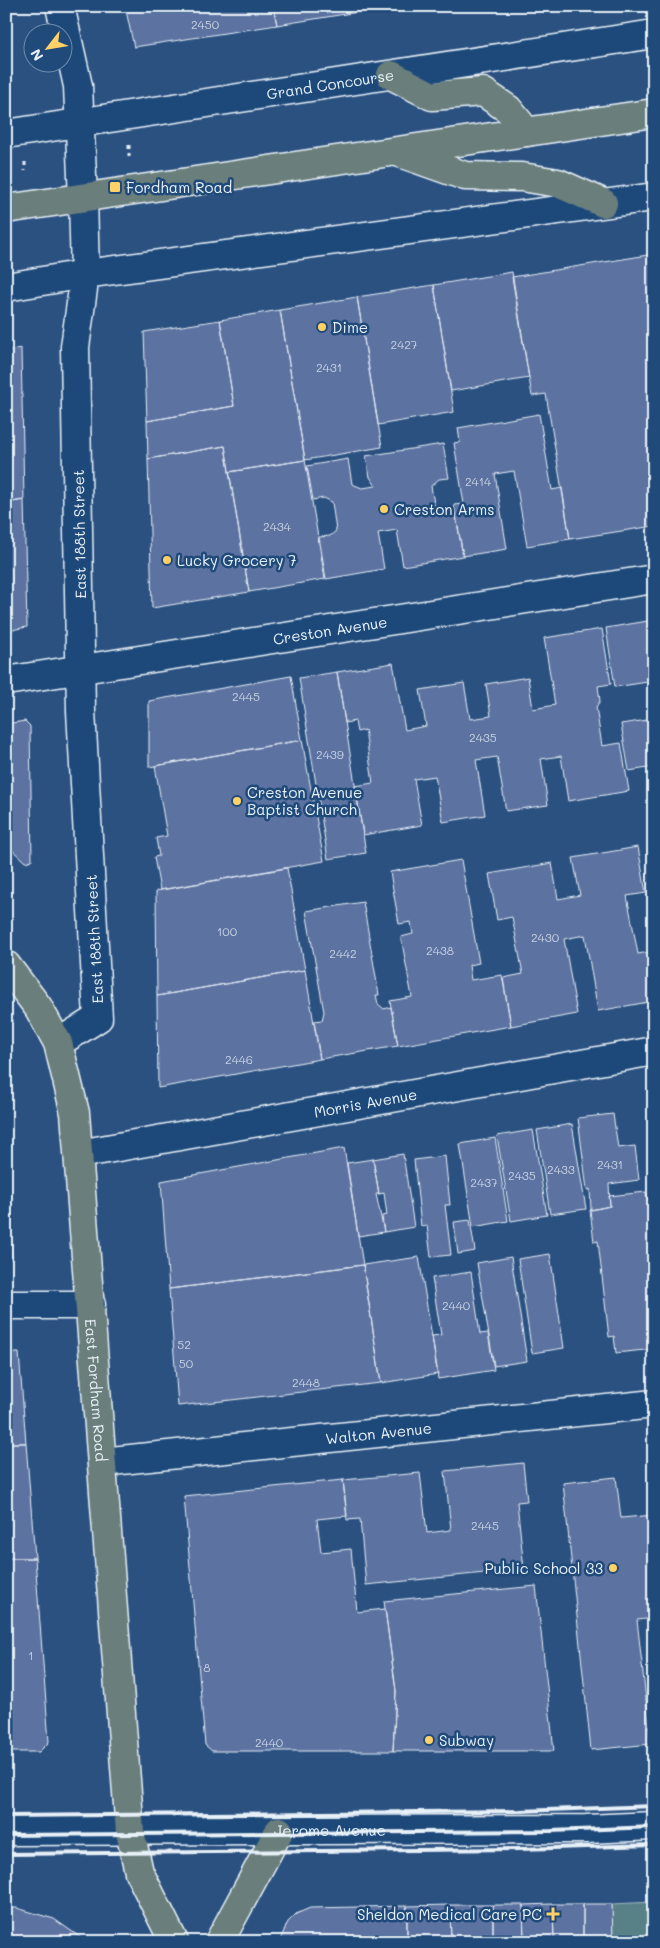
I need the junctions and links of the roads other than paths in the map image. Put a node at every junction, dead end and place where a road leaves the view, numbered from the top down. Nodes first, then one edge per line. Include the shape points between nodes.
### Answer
1 (60, 6) edge
2 (654, 34) edge
3 (391, 74) junction
4 (654, 112) edge
5 (80, 122) junction
6 (527, 132) junction
7 (6, 134) edge
8 (396, 152) junction
9 (654, 197) edge
10 (83, 198) junction
11 (603, 203) junction
12 (6, 209) edge
13 (85, 274) junction
14 (6, 287) edge
15 (654, 579) edge
16 (82, 669) junction
17 (6, 681) edge
18 (6, 965) edge
19 (58, 1043) junction
20 (654, 1051) edge
21 (79, 1154) junction
22 (6, 1305) edge
23 (91, 1305) junction
24 (654, 1404) edge
25 (102, 1462) junction
26 (654, 1826) edge
27 (6, 1831) edge
28 (279, 1831) junction
29 (130, 1832) junction
30 (174, 1942) edge
31 (219, 1942) edge

1 - 5 street, East 188th Street via 78,86
2 - 3 street, Grand Concourse
3 - 5 street, Grand Concourse
3 - 6 main road via 432,96 483,92 508,109
4 - 6 main road
5 - 7 street, Grand Concourse
5 - 10 street, East 188th Street
6 - 8 main road
8 - 10 main road
8 - 11 main road via 465,176 558,183
9 - 11 street
10 - 12 main road
10 - 13 street, East 188th Street
11 - 13 street
13 - 14 street
13 - 16 street, East 188th Street via 75,347
15 - 16 street, Creston Avenue
16 - 17 street, Creston Avenue
16 - 19 street, East 188th Street via 98,1018
18 - 19 main road, East Fordham Road via 38,1007
19 - 21 main road, East Fordham Road via 68,1080
20 - 21 street, Morris Avenue
21 - 23 main road, East Fordham Road
22 - 23 street
23 - 25 main road, East Fordham Road
24 - 25 street, Walton Avenue
25 - 29 main road, East Fordham Road
26 - 28 street, Jerome Avenue
27 - 29 street, Jerome Avenue
28 - 29 street, Jerome Avenue
28 - 31 main road
29 - 30 main road, East Fordham Road via 139,1872

